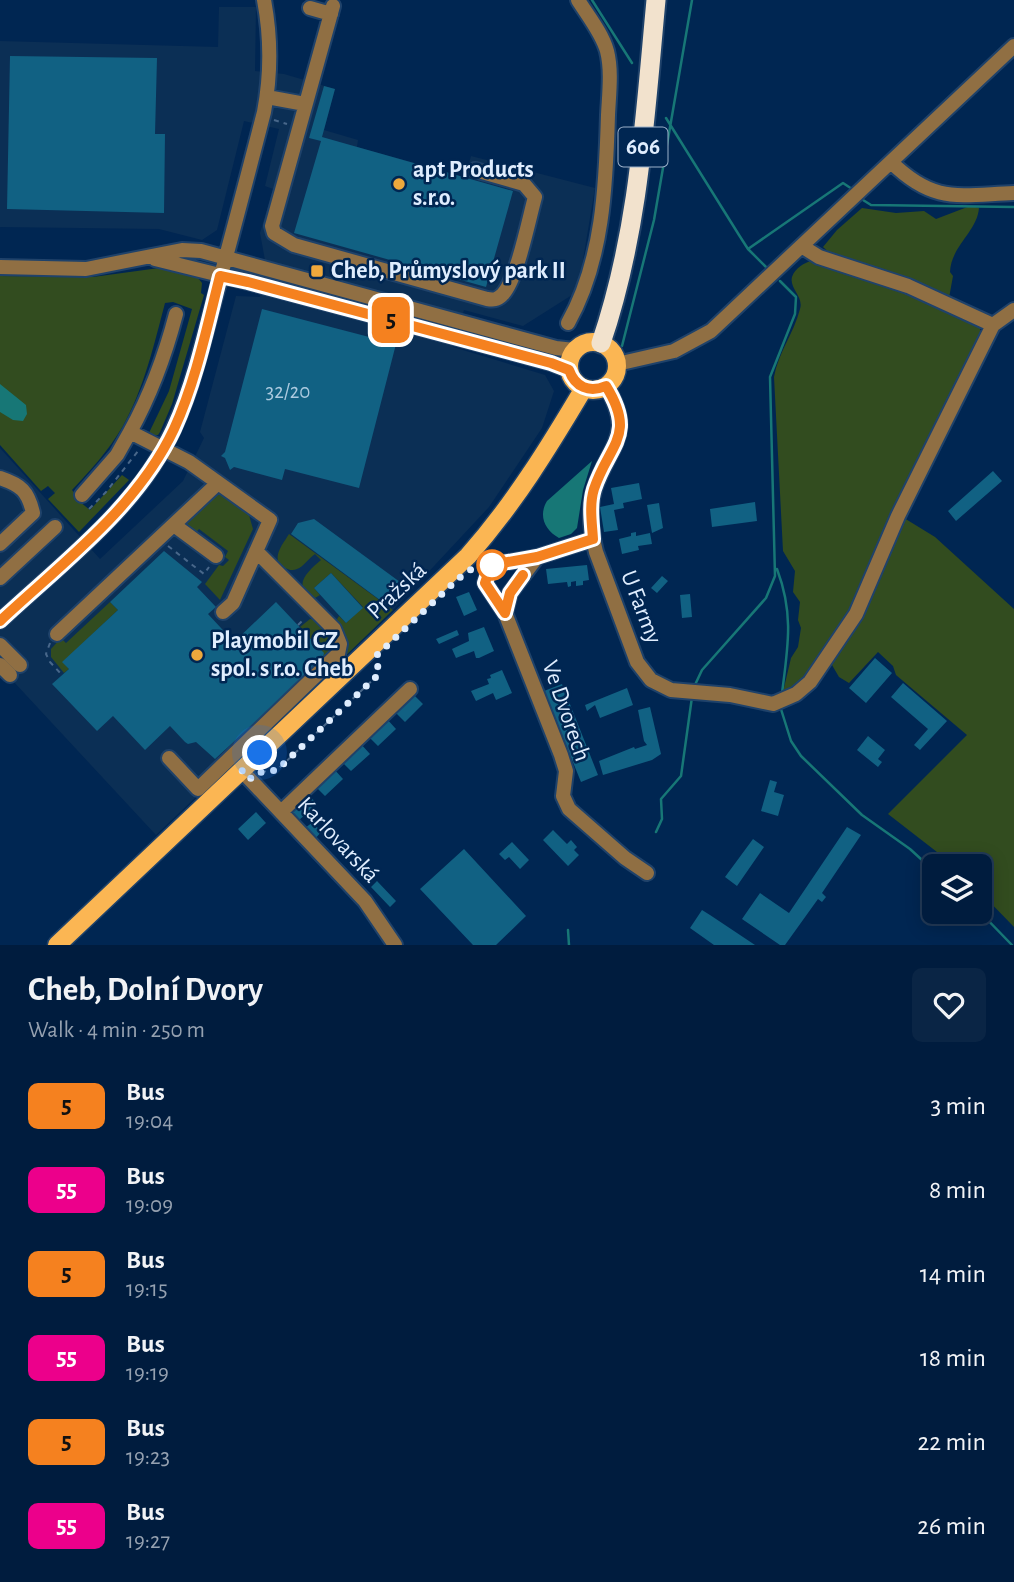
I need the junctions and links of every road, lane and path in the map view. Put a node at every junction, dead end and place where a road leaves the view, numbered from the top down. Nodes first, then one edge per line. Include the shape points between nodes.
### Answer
1 (264, 0) edge
2 (578, 0) edge
3 (648, 0) edge
4 (656, 0) edge
5 (666, 0) edge
6 (310, 8) dead end
7 (1014, 46) edge
8 (649, 79) junction
9 (267, 96) junction
10 (305, 104) junction
11 (273, 120) dead end
12 (287, 124) dead end
13 (891, 162) junction
14 (475, 170) dead end
15 (1014, 193) edge
16 (803, 247) junction
17 (145, 258) junction
18 (225, 259) junction
19 (0, 267) edge
20 (220, 276) junction
21 (1014, 310) edge
22 (176, 314) dead end
23 (568, 323) dead end
24 (993, 325) junction
25 (601, 343) junction
26 (574, 350) junction
27 (617, 364) junction
28 (569, 370) junction
29 (606, 386) junction
30 (584, 388) junction
31 (128, 436) junction
32 (163, 449) junction
33 (116, 468) dead end
34 (122, 473) junction
35 (0, 478) edge
36 (218, 483) junction
37 (82, 495) dead end
38 (89, 509) dead end
39 (174, 525) junction
40 (55, 527) dead end
41 (593, 539) junction
42 (0, 544) edge
43 (166, 545) dead end
44 (256, 551) junction
45 (216, 556) joint
46 (537, 557) junction
47 (0, 578) edge
48 (223, 612) dead end
49 (505, 613) junction
50 (0, 621) edge
51 (57, 634) joint
52 (0, 645) edge
53 (376, 656) dead end
54 (10, 668) edge
55 (62, 675) dead end
56 (410, 689) dead end
57 (169, 758) dead end
58 (246, 775) junction
59 (281, 812) junction
60 (647, 873) dead end
61 (57, 945) edge
62 (395, 945) edge

1 - 9 street via 270,49
2 - 23 street via 607,52 609,102 606,168 592,264 582,300
3 - 8 highway
4 - 8 highway, 606
5 - 8 highway, 606
6 - 10 street via 332,10
7 - 13 street
8 - 25 highway, 606 via 634,214
9 - 10 street
9 - 18 street
10 - 14 street via 272,226 276,235 290,244 496,299 511,281 536,197 524,184
11 - 12 path
13 - 15 street via 915,183 937,193
13 - 16 street
16 - 24 street via 819,257 908,286
16 - 27 street via 702,337 665,354
17 - 18 street via 182,250
17 - 19 street via 86,269
17 - 20 street
18 - 20 street
18 - 26 street
20 - 28 street
20 - 32 street via 189,390
21 - 24 street
22 - 31 street via 164,359
24 - 41 street, U Farmy via 898,516 856,614 810,682 796,694 773,704 656,684 637,662
25 - 26 main road via 586,342
25 - 27 main road via 612,351
26 - 28 main road
27 - 29 main road
28 - 30 main road
29 - 30 main road
29 - 41 street, U Farmy via 620,413 620,433 595,488
30 - 58 main road, Pražská via 523,488 468,556
31 - 32 street
31 - 34 path via 140,447
31 - 37 street
32 - 36 street
32 - 50 street via 140,485 112,516
33 - 34 path
34 - 38 path
35 - 42 street via 18,484 30,499 33,513
36 - 39 street
36 - 44 street via 270,520
39 - 45 street
39 - 51 street
40 - 47 street
41 - 46 street, Ve Dvorech
43 - 45 path via 204,574
44 - 48 street via 233,603
44 - 57 street via 334,629 340,644 338,654 198,789
46 - 49 street via 510,593
46 - 49 street, Ve Dvorech via 491,565 485,583
49 - 60 street, Ve Dvorech via 566,771 563,796 569,809
51 - 55 path via 46,654
52 - 54 street
53 - 58 path via 379,674 277,770
56 - 59 street
58 - 59 street, Karlovarská
58 - 61 main road, Pražská
59 - 62 street, Karlovarská via 365,901

